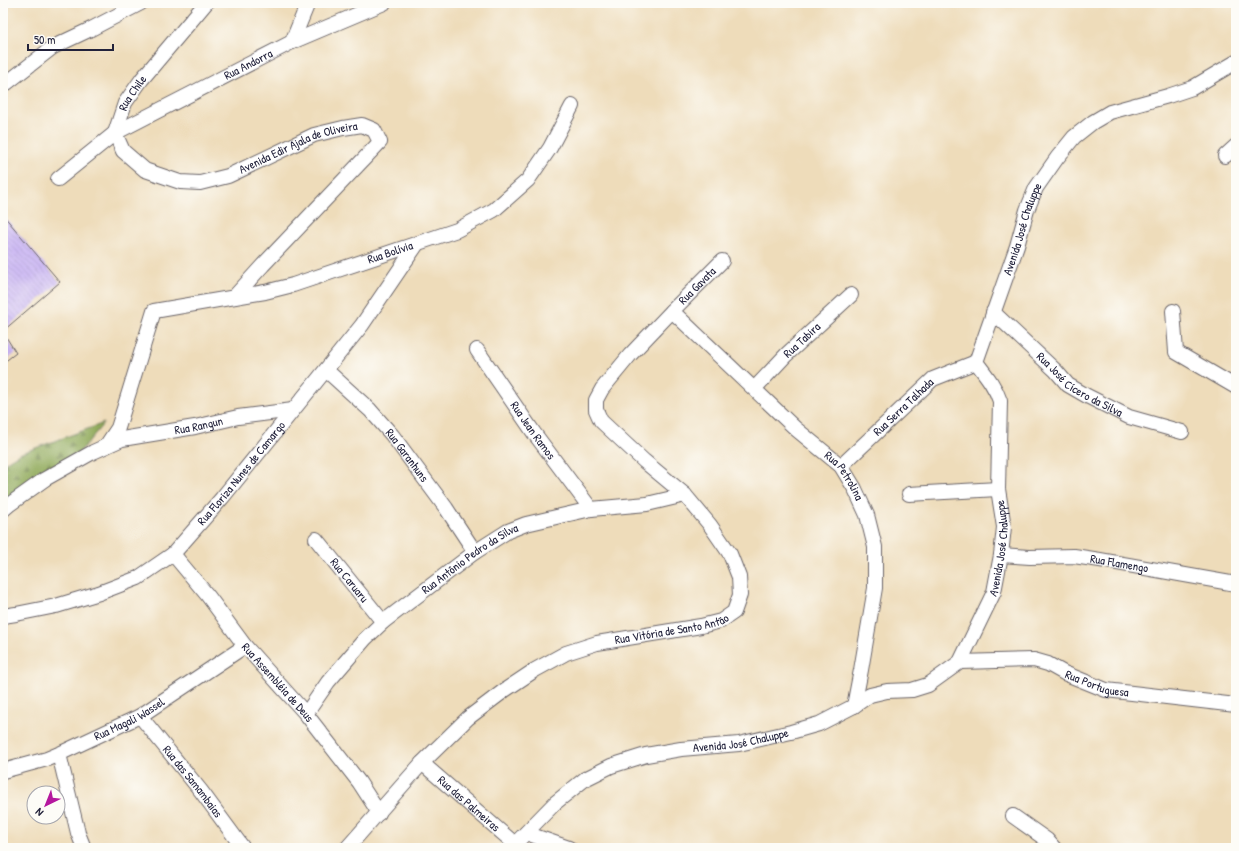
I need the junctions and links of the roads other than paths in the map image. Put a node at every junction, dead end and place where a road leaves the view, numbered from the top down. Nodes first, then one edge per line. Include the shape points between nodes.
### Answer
1 (141, 3) edge
2 (206, 3) edge
3 (308, 3) edge
4 (384, 3) edge
5 (292, 42) junction
6 (1236, 62) edge
7 (3, 86) edge
8 (572, 106) dead end
9 (115, 133) junction
10 (1236, 146) edge
11 (1225, 156) dead end
12 (58, 179) dead end
13 (417, 244) junction
14 (722, 261) dead end
15 (851, 295) dead end
16 (234, 297) junction
17 (672, 311) junction
18 (1173, 311) dead end
19 (993, 312) junction
20 (477, 350) dead end
21 (976, 362) junction
22 (326, 370) junction
23 (1236, 387) edge
24 (755, 388) junction
25 (293, 410) junction
26 (1182, 432) dead end
27 (106, 446) junction
28 (841, 466) junction
29 (998, 489) junction
30 (909, 494) dead end
31 (685, 495) junction
32 (591, 509) junction
33 (3, 510) edge
34 (316, 539) dead end
35 (475, 552) junction
36 (174, 554) junction
37 (1001, 555) junction
38 (1236, 584) edge
39 (3, 616) edge
40 (384, 622) junction
41 (245, 646) junction
42 (960, 662) junction
43 (1236, 705) edge
44 (854, 706) junction
45 (306, 714) junction
46 (140, 716) junction
47 (59, 754) junction
48 (422, 763) junction
49 (3, 771) edge
50 (379, 813) junction
51 (1013, 816) dead end
52 (526, 833) junction
53 (513, 846) edge
54 (84, 848) edge
55 (243, 848) edge
56 (347, 848) edge
57 (569, 848) edge
58 (1054, 848) edge

1 - 7 street via 53,47
2 - 9 street, Rua Chile via 125,103
3 - 5 street
4 - 5 street, Rua Andorra
5 - 9 street, Rua Andorra
6 - 19 street, Avenida José Chaluppe via 1192,88 1110,112 1074,137 1036,188
8 - 13 street, Rua Bolívia via 550,148 528,180 506,200 494,210 457,230
9 - 12 street
9 - 16 street, Avenida Edir Ajala de Oliveira via 123,151 145,170 180,182 200,183 228,176 314,135 362,125 374,130 380,142
10 - 11 street
13 - 16 street, Rua Bolívia via 293,285
13 - 22 street, Rua Floriza Nunes de Camargo via 362,325
14 - 17 street, Rua Gavata
15 - 24 street, Rua Tabira via 786,355
16 - 27 street, Rua Bolívia via 154,311 118,428
17 - 24 street, Rua Petrolina
17 - 31 street, Rua Vitória de Santo Antão via 602,389 596,400 596,410 601,421
18 - 23 street via 1176,352
19 - 21 street, Avenida José Chaluppe
19 - 26 street, Rua José Cícero da Silva via 1068,385 1129,416
20 - 32 street, Rua Jean Ramos via 534,433
21 - 28 street, Rua Serra Talhada via 933,379
21 - 29 street, Avenida José Chaluppe via 988,376 1000,401
22 - 25 street, Rua Floriza Nunes de Camargo
22 - 35 street, Rua Garanhuns via 370,410 392,435
24 - 28 street, Rua Petrolina via 796,429
25 - 27 street, Rua Rangun via 238,417 122,439
25 - 36 street, Rua Floriza Nunes de Camargo
27 - 33 street via 45,479
28 - 44 street, Rua Petrolina via 867,516 875,548 875,588
29 - 30 street
29 - 37 street, Avenida José Chaluppe via 1004,527
31 - 32 street, Rua Antônio Pedro da Silva via 646,504
31 - 48 street, Rua Vitória de Santo Antão via 730,554 739,577 740,595 734,612 721,621 701,626 596,643 566,653 535,670 468,718
32 - 35 street, Rua Antônio Pedro da Silva via 514,528
34 - 40 street, Rua Caruaru
35 - 40 street, Rua Antônio Pedro da Silva
36 - 39 street, Rua Floriza Nunes de Camargo via 138,578 99,593 56,606
36 - 41 street, Rua Assembléia de Deus
37 - 38 street, Rua Flamengo via 1074,556
37 - 42 street, Avenida José Chaluppe via 994,592
40 - 45 street, Rua Antônio Pedro da Silva via 365,639 328,682
41 - 45 street, Rua Assembléia de Deus
41 - 46 street, Rua Magali Wassel
42 - 43 street, Rua Portuguesa via 1034,660 1106,690
42 - 44 street, Avenida José Chaluppe via 928,685 912,690 870,694
44 - 52 street, Avenida José Chaluppe via 819,724 791,732 739,744 646,755 611,766 585,779 555,802
45 - 50 street, Rua Assembléia de Deus via 359,782
46 - 47 street, Rua Magali Wassel
46 - 55 street, Rua das Samambaias
47 - 49 street, Rua Magali Wassel
47 - 54 street
48 - 50 street, Rua Vitória de Santo Antão
48 - 53 street, Rua das Palmeiras
50 - 56 street, Rua Vitória de Santo Antão
51 - 58 street
52 - 53 street, Avenida José Chaluppe
52 - 57 street

